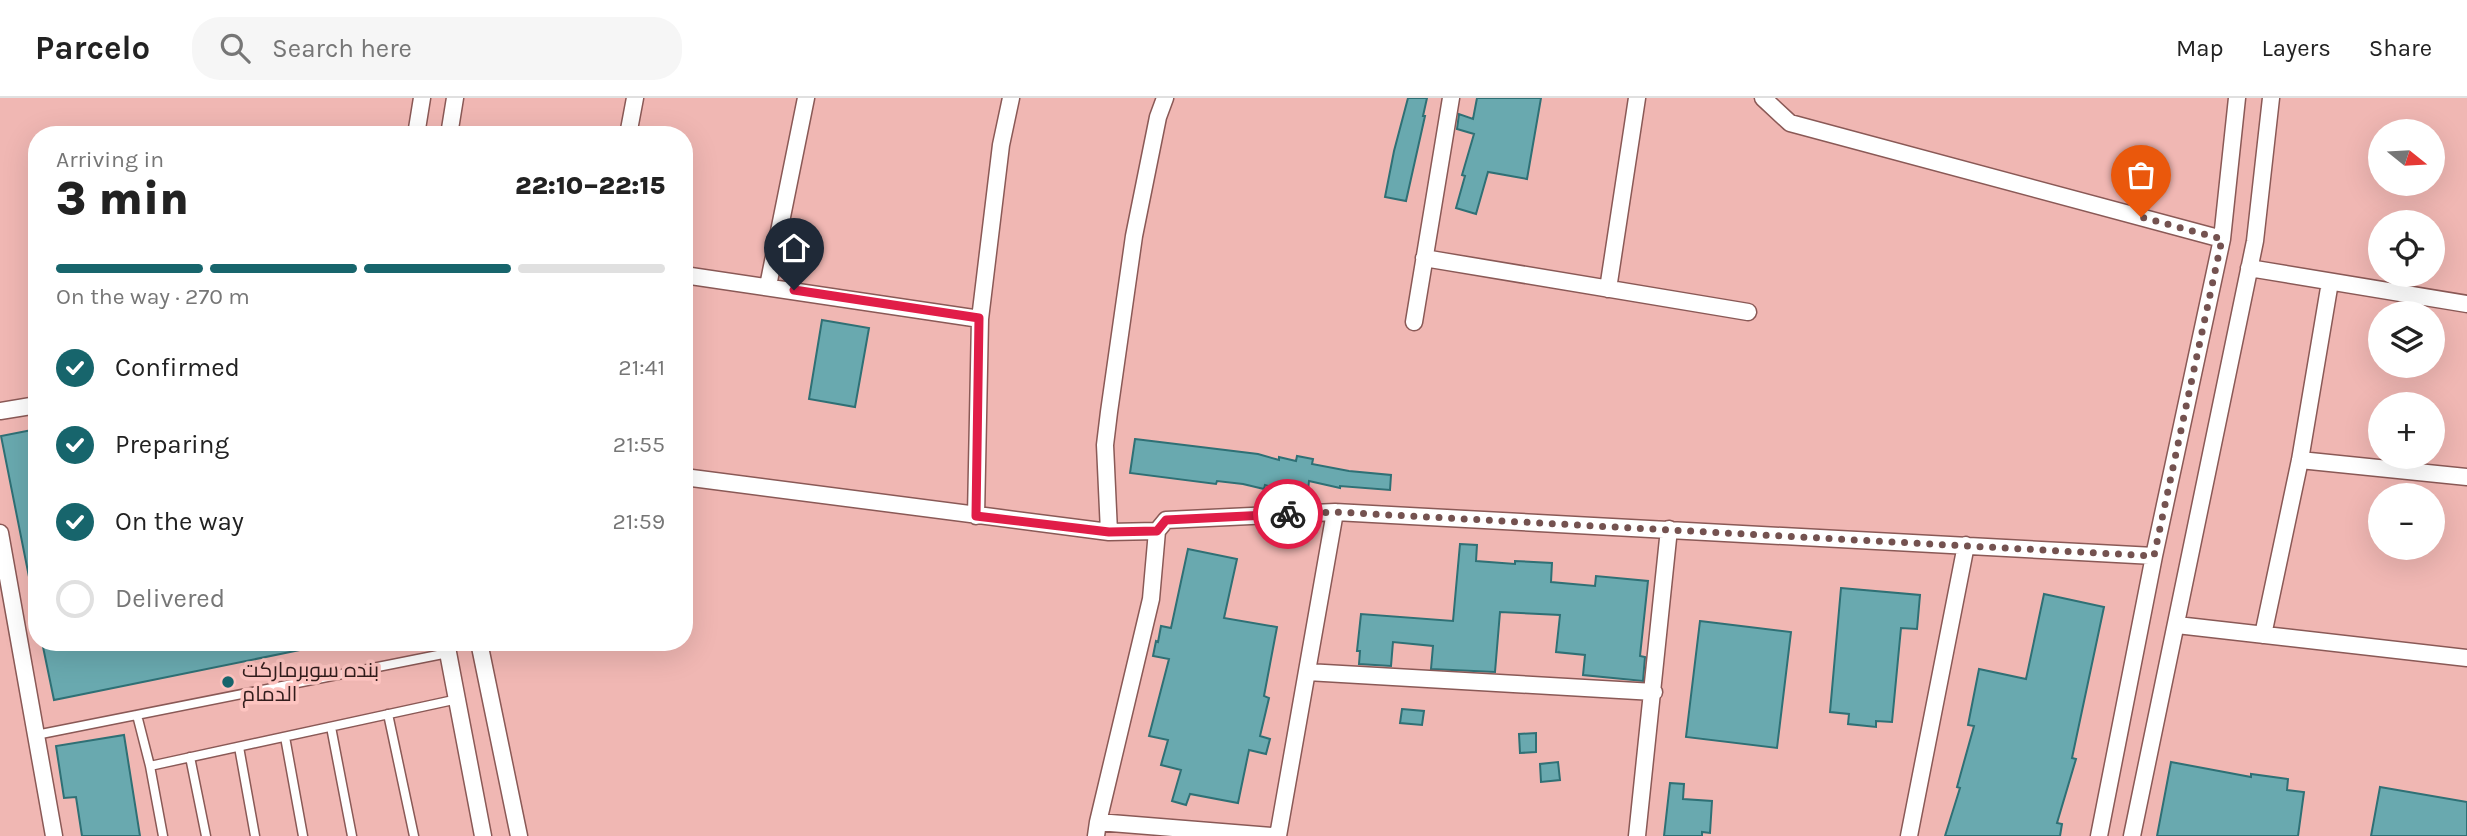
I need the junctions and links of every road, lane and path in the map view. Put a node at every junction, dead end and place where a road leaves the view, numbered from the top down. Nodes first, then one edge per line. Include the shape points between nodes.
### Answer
1 (422, 98) edge
2 (455, 98) edge
3 (635, 98) edge
4 (806, 98) edge
5 (1011, 98) edge
6 (1164, 98) edge
7 (1451, 98) edge
8 (1637, 98) edge
9 (1763, 98) edge
10 (2237, 98) edge
11 (2271, 98) edge
12 (417, 126) edge
13 (450, 126) edge
14 (630, 126) edge
15 (2222, 239) junction
16 (1424, 258) junction
17 (2249, 268) junction
18 (693, 276) edge
19 (2329, 282) junction
20 (768, 286) junction
21 (1608, 289) junction
22 (2467, 304) edge
23 (1748, 312) dead end
24 (979, 318) junction
25 (1413, 321) dead end
26 (28, 406) edge
27 (0, 411) edge
28 (2300, 460) junction
29 (2467, 477) edge
30 (693, 478) edge
31 (1335, 512) junction
32 (976, 516) junction
33 (1669, 529) junction
34 (1157, 531) junction
35 (1109, 532) junction
36 (0, 533) edge
37 (1966, 545) junction
38 (2154, 556) junction
39 (2177, 625) junction
40 (2263, 635) junction
41 (429, 651) edge
42 (448, 651) edge
43 (482, 651) edge
44 (2467, 659) edge
45 (1307, 672) junction
46 (1654, 692) junction
47 (458, 699) junction
48 (388, 714) junction
49 (136, 715) junction
50 (331, 727) junction
51 (36, 735) junction
52 (285, 737) junction
53 (239, 747) junction
54 (190, 757) junction
55 (150, 766) junction
56 (1097, 829) edge
57 (54, 836) edge
58 (163, 836) edge
59 (206, 836) edge
60 (255, 836) edge
61 (303, 836) edge
62 (352, 836) edge
63 (414, 836) edge
64 (483, 836) edge
65 (519, 836) edge
66 (1276, 836) edge
67 (1637, 836) edge
68 (1909, 836) edge
69 (2099, 836) edge
70 (2132, 836) edge

1 - 12 street
2 - 13 street
3 - 14 street
4 - 20 street
5 - 24 street
6 - 35 street via 1133,236 1108,412
7 - 16 street
8 - 21 street
9 - 15 street via 1790,123
10 - 15 street
11 - 17 street
15 - 38 street
16 - 21 street
16 - 25 street
17 - 19 street
17 - 39 street
18 - 20 street
19 - 22 street
19 - 28 street
20 - 24 street
21 - 23 street
24 - 32 street
26 - 27 street
28 - 29 street
28 - 40 street
30 - 32 street
31 - 33 street
31 - 34 street via 1166,520
31 - 45 street
32 - 35 street
33 - 37 street
33 - 46 street
34 - 35 street
34 - 56 street via 1151,598
36 - 51 street
37 - 38 street
37 - 68 street
38 - 69 street
39 - 40 street
39 - 70 street
40 - 44 street
41 - 49 lane
42 - 47 street
43 - 65 street
45 - 46 street
45 - 66 street
46 - 67 street
47 - 48 lane
47 - 64 street
48 - 50 lane
48 - 63 lane
49 - 51 lane
49 - 55 lane
50 - 52 lane
50 - 62 lane
51 - 57 street
52 - 53 lane
52 - 61 lane
53 - 54 lane
53 - 60 lane
54 - 55 lane
54 - 59 lane
55 - 58 lane
56 - 66 street

